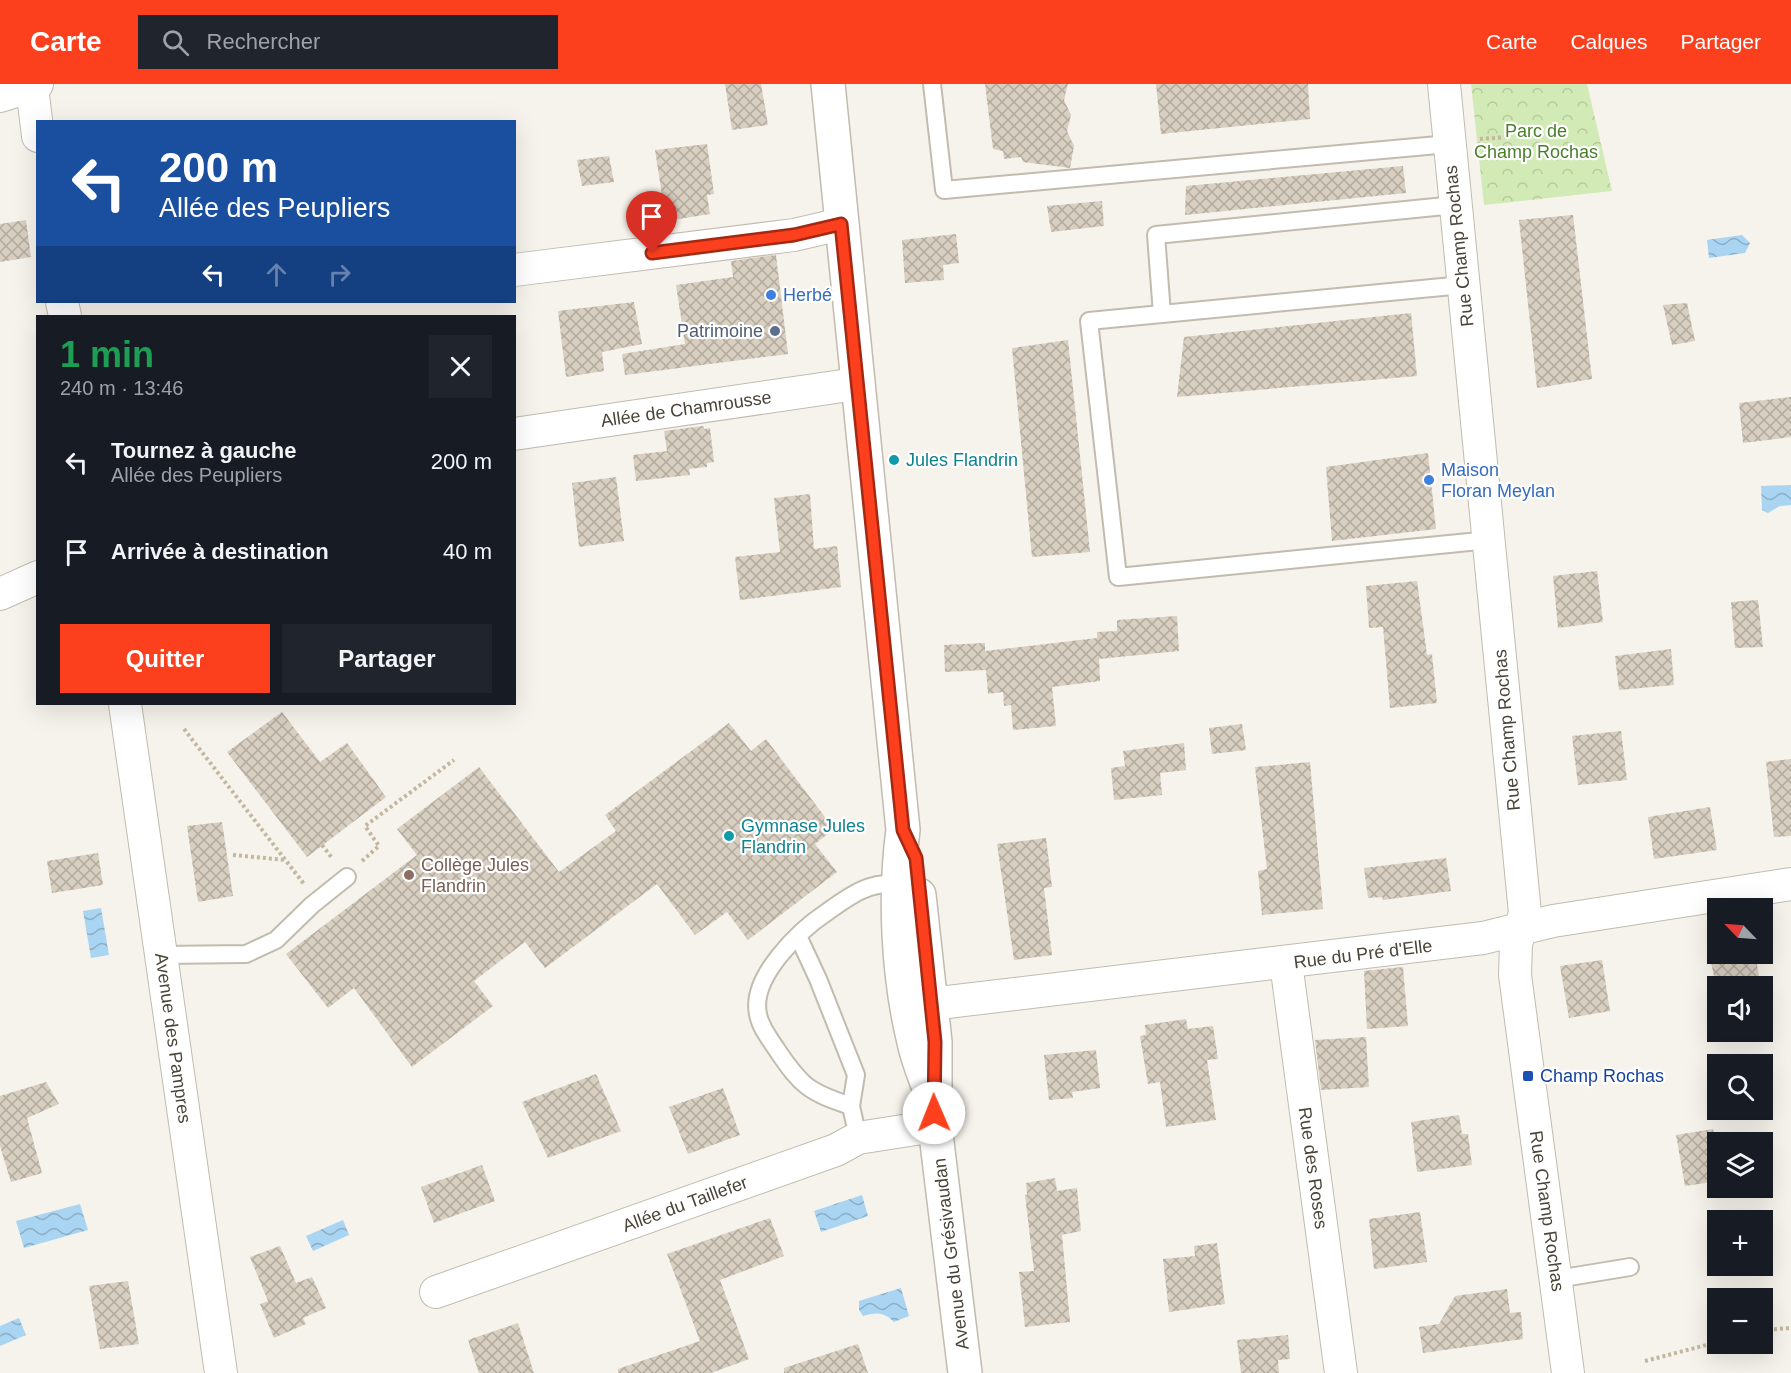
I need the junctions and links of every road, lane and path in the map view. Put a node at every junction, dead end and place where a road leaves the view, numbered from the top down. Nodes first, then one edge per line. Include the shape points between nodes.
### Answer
1 (828, 84) edge
2 (932, 84) edge
3 (1444, 84) edge
4 (34, 86) edge
5 (0, 96) edge
6 (37, 120) edge
7 (1508, 137) dead end
8 (1483, 139) dead end
9 (1449, 144) junction
10 (1455, 205) junction
11 (841, 224) junction
12 (516, 270) edge
13 (1463, 285) junction
14 (1162, 314) junction
15 (856, 384) junction
16 (516, 434) edge
17 (1489, 540) junction
18 (36, 578) edge
19 (0, 594) edge
20 (125, 705) edge
21 (184, 729) dead end
22 (454, 760) dead end
23 (233, 855) dead end
24 (286, 860) junction
25 (347, 876) junction
26 (1791, 884) edge
27 (908, 885) junction
28 (1519, 928) junction
29 (798, 936) junction
30 (161, 955) junction
31 (1286, 963) junction
32 (931, 1004) junction
33 (851, 1106) junction
34 (934, 1113) junction
35 (858, 1138) junction
36 (1630, 1267) dead end
37 (1557, 1279) junction
38 (436, 1292) dead end
39 (1791, 1328) edge
40 (1773, 1329) edge
41 (1707, 1345) edge
42 (1645, 1361) dead end
43 (221, 1373) edge
44 (965, 1373) edge
45 (1341, 1373) edge
46 (1568, 1373) edge

1 - 11 street, Avenue du Grésivaudan
2 - 9 lane via 944,190
3 - 9 street, Rue Champ Rochas
4 - 5 street
4 - 6 street
7 - 8 path
9 - 10 street, Rue Champ Rochas
10 - 13 street, Rue Champ Rochas
10 - 14 lane via 1156,235
11 - 12 street via 794,235
11 - 15 street, Avenue du Grésivaudan
13 - 14 lane
13 - 17 street, Rue Champ Rochas
14 - 17 lane via 1089,321 1118,577
15 - 16 street, Allée de Chamrousse
15 - 27 street, Avenue du Grésivaudan via 903,830 916,858
17 - 28 street, Rue Champ Rochas via 1525,913
18 - 19 street
20 - 30 street, Avenue des Pampres
21 - 24 path
22 - 25 path via 365,826 380,846
23 - 24 path
24 - 25 path via 306,887
25 - 30 lane via 276,940 246,954
26 - 28 street, Rue du Pré d'Elle
27 - 29 lane via 862,887
27 - 32 street, Avenue du Grésivaudan
27 - 34 street, Avenue du Grésivaudan via 904,976 914,1043
28 - 31 street, Rue du Pré d'Elle via 1483,938
28 - 37 street, Rue Champ Rochas via 1516,985
29 - 33 lane via 856,1075
29 - 33 lane via 780,953 759,992 757,1013 794,1075 813,1093
30 - 43 street, Avenue des Pampres
31 - 32 street, Rue du Pré d'Elle
31 - 45 street, Rue des Roses
32 - 34 street, Avenue du Grésivaudan
33 - 35 lane
34 - 35 street, Allée du Taillefer
34 - 44 street, Avenue du Grésivaudan
35 - 38 street, Allée du Taillefer via 836,1150
36 - 37 lane
37 - 46 street, Rue Champ Rochas
39 - 40 path
41 - 42 path

